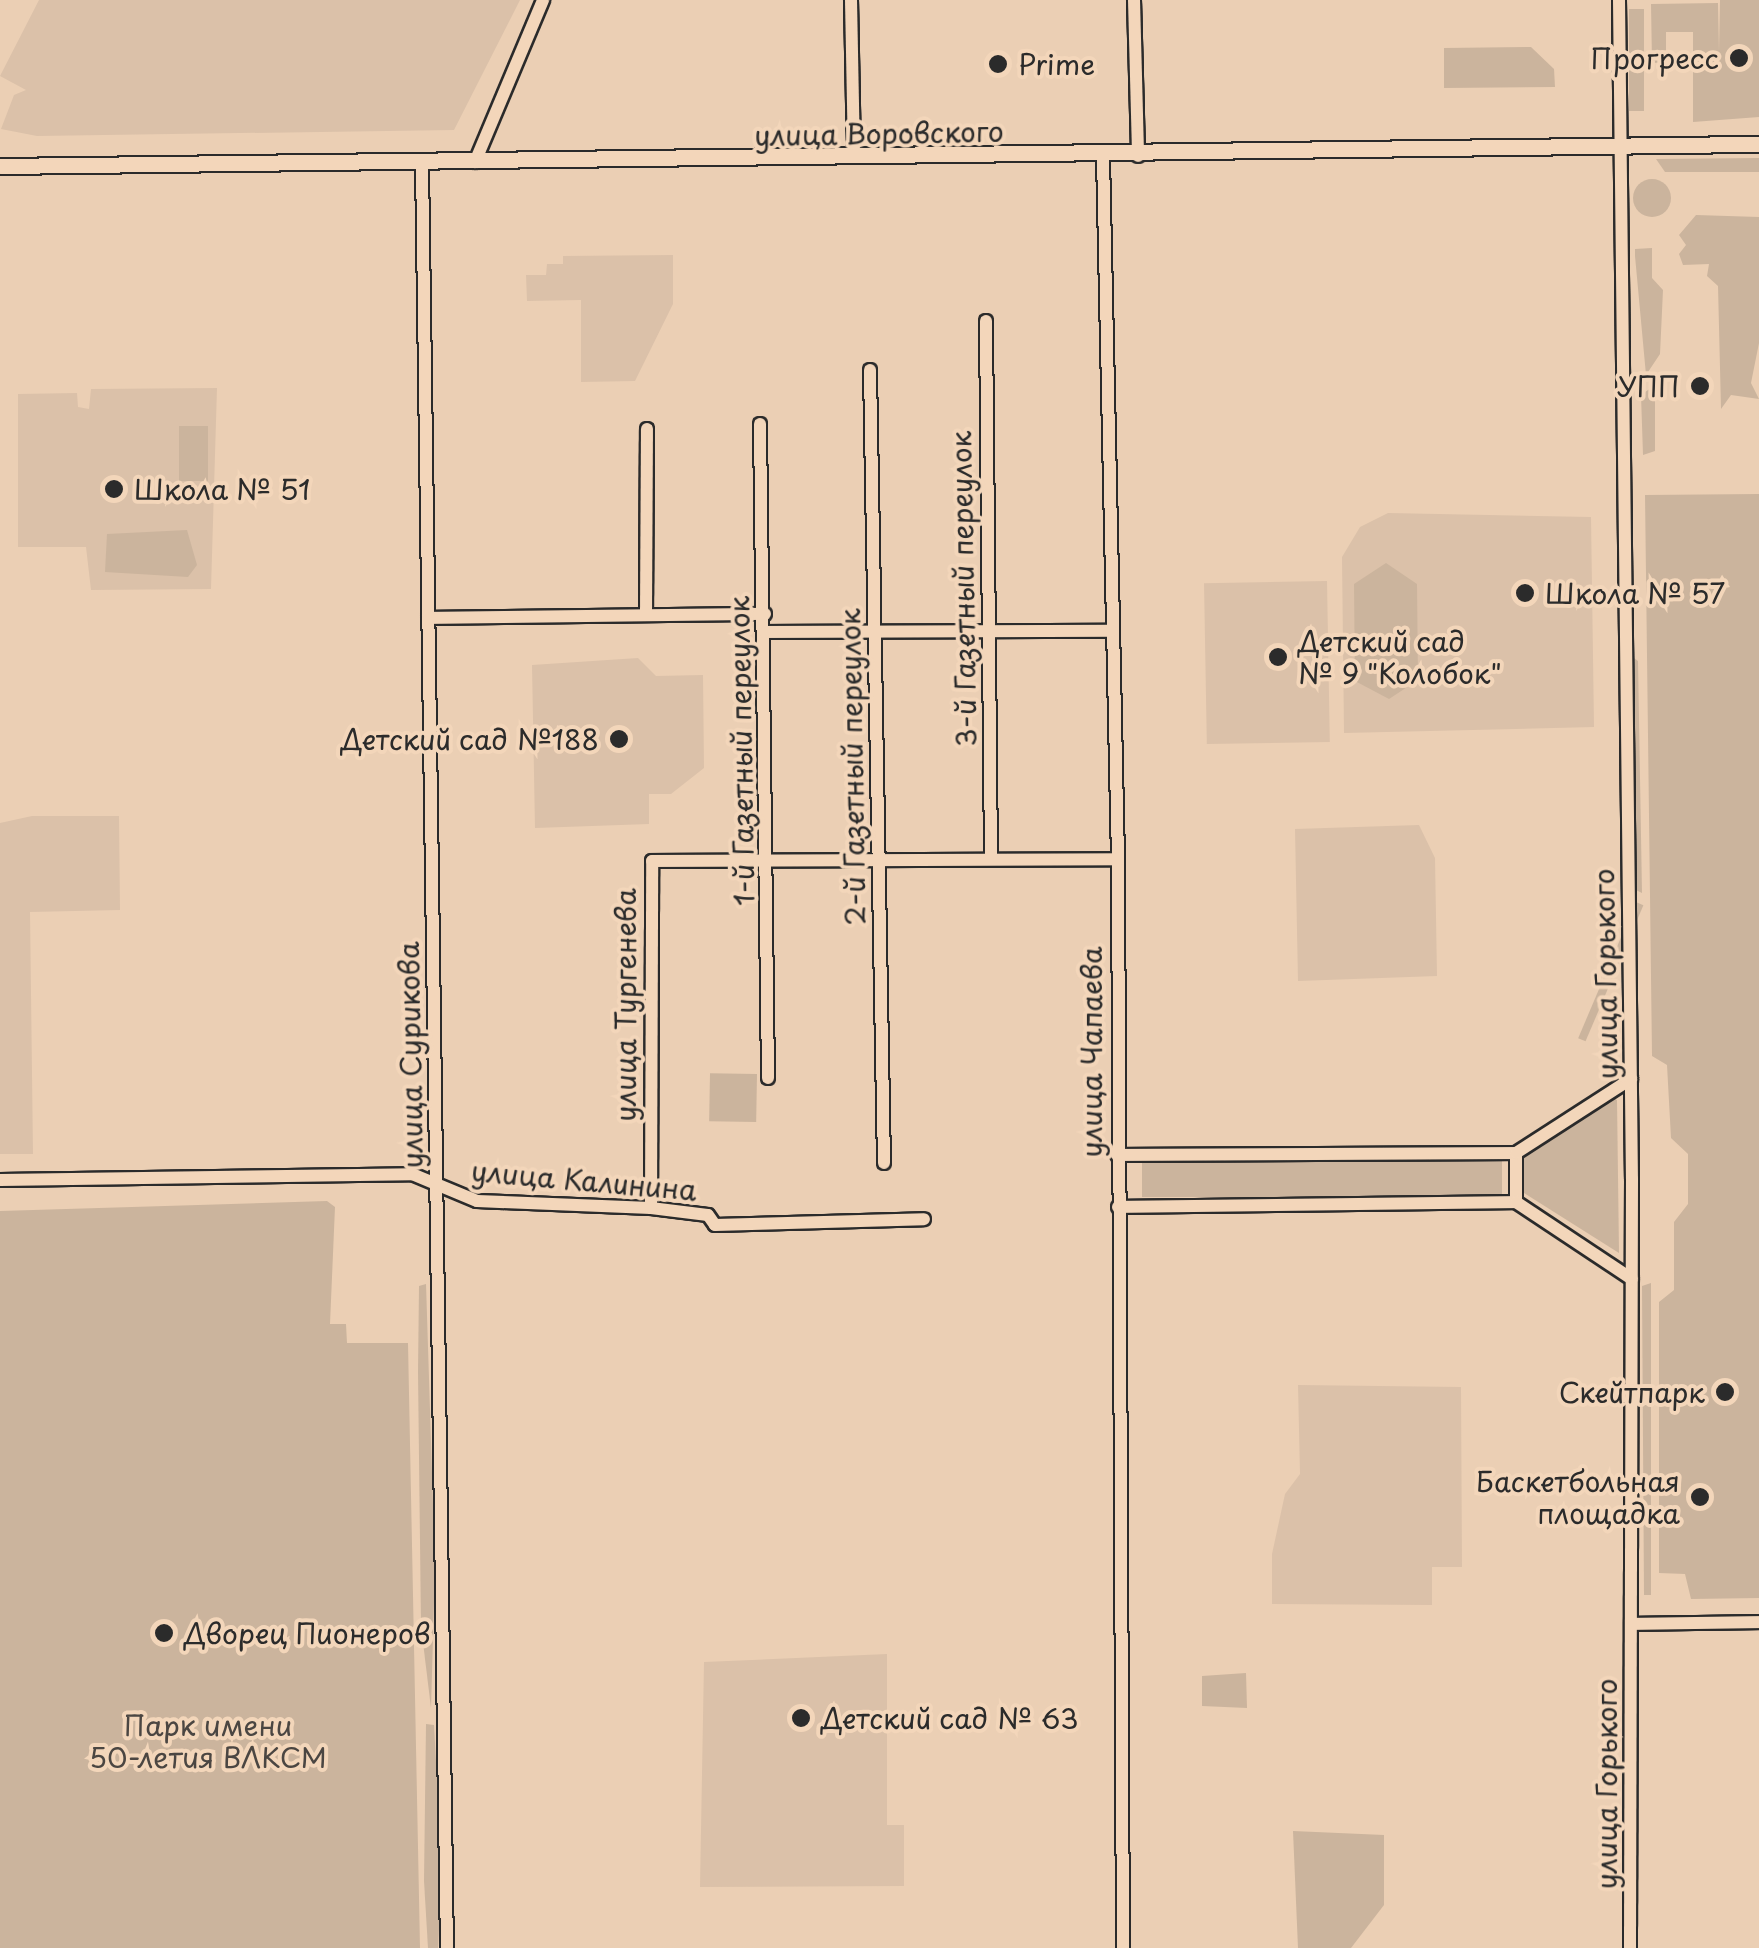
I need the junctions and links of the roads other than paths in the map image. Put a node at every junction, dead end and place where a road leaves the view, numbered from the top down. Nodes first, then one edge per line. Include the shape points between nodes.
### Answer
1 (543, 0) edge
2 (852, 0) edge
3 (1134, 0) edge
4 (1619, 0) edge
5 (1759, 144) edge
6 (1619, 146) junction
7 (1103, 156) junction
8 (1138, 156) junction
9 (854, 157) junction
10 (422, 162) junction
11 (475, 162) junction
12 (0, 166) edge
13 (986, 320) dead end
14 (870, 370) dead end
15 (760, 424) dead end
16 (647, 429) dead end
17 (765, 614) junction
18 (646, 615) junction
19 (428, 618) junction
20 (766, 632) junction
21 (875, 632) junction
22 (988, 632) junction
23 (1111, 632) junction
24 (878, 857) junction
25 (991, 858) junction
26 (1118, 858) junction
27 (768, 861) junction
28 (768, 1078) dead end
29 (1632, 1079) junction
30 (1516, 1153) junction
31 (1117, 1155) junction
32 (884, 1163) dead end
33 (0, 1180) edge
34 (437, 1184) junction
35 (1516, 1202) junction
36 (1118, 1207) junction
37 (651, 1208) junction
38 (924, 1219) dead end
39 (1632, 1278) junction
40 (1759, 1622) edge
41 (1632, 1624) junction
42 (447, 1948) edge
43 (1124, 1948) edge
44 (1630, 1948) edge

1 - 11 street
2 - 9 street
3 - 8 street
4 - 6 street, улица Горького
5 - 6 main road, улица Воровского
6 - 8 main road, улица Воровского
6 - 29 street, улица Горького
7 - 8 main road, улица Воровского
7 - 9 main road, улица Воровского
7 - 23 street, улица Чапаева
9 - 11 main road, улица Воровского
10 - 11 main road, улица Воровского
10 - 12 main road, улица Воровского
10 - 19 street, улица Сурикова
13 - 22 street, 3-й Газетный переулок
14 - 21 street, 2-й Газетный переулок
15 - 17 street, 1-й Газетный переулок
16 - 18 street
17 - 18 street
17 - 20 street, 1-й Газетный переулок
18 - 19 street
19 - 34 street, улица Сурикова
20 - 21 street
20 - 27 street, 1-й Газетный переулок
21 - 22 street
21 - 24 street, 2-й Газетный переулок
22 - 23 street
22 - 25 street, 3-й Газетный переулок
23 - 26 street, улица Чапаева
24 - 25 street
24 - 27 street
24 - 32 street, 2-й Газетный переулок
25 - 26 street
26 - 31 street, улица Чапаева
27 - 28 street, 1-й Газетный переулок
27 - 37 street, улица Тургенева via 652,861
29 - 30 street
29 - 39 street, улица Горького
30 - 31 street
30 - 35 street
31 - 36 street, улица Чапаева
33 - 34 street, улица Калинина via 412,1174
34 - 37 street, улица Калинина via 477,1202
34 - 42 street, улица Сурикова
35 - 36 street
35 - 39 street
36 - 43 street, улица Чапаева
37 - 38 street, улица Калинина via 708,1215 715,1224
39 - 41 street, улица Горького
40 - 41 street
41 - 44 street, улица Горького

